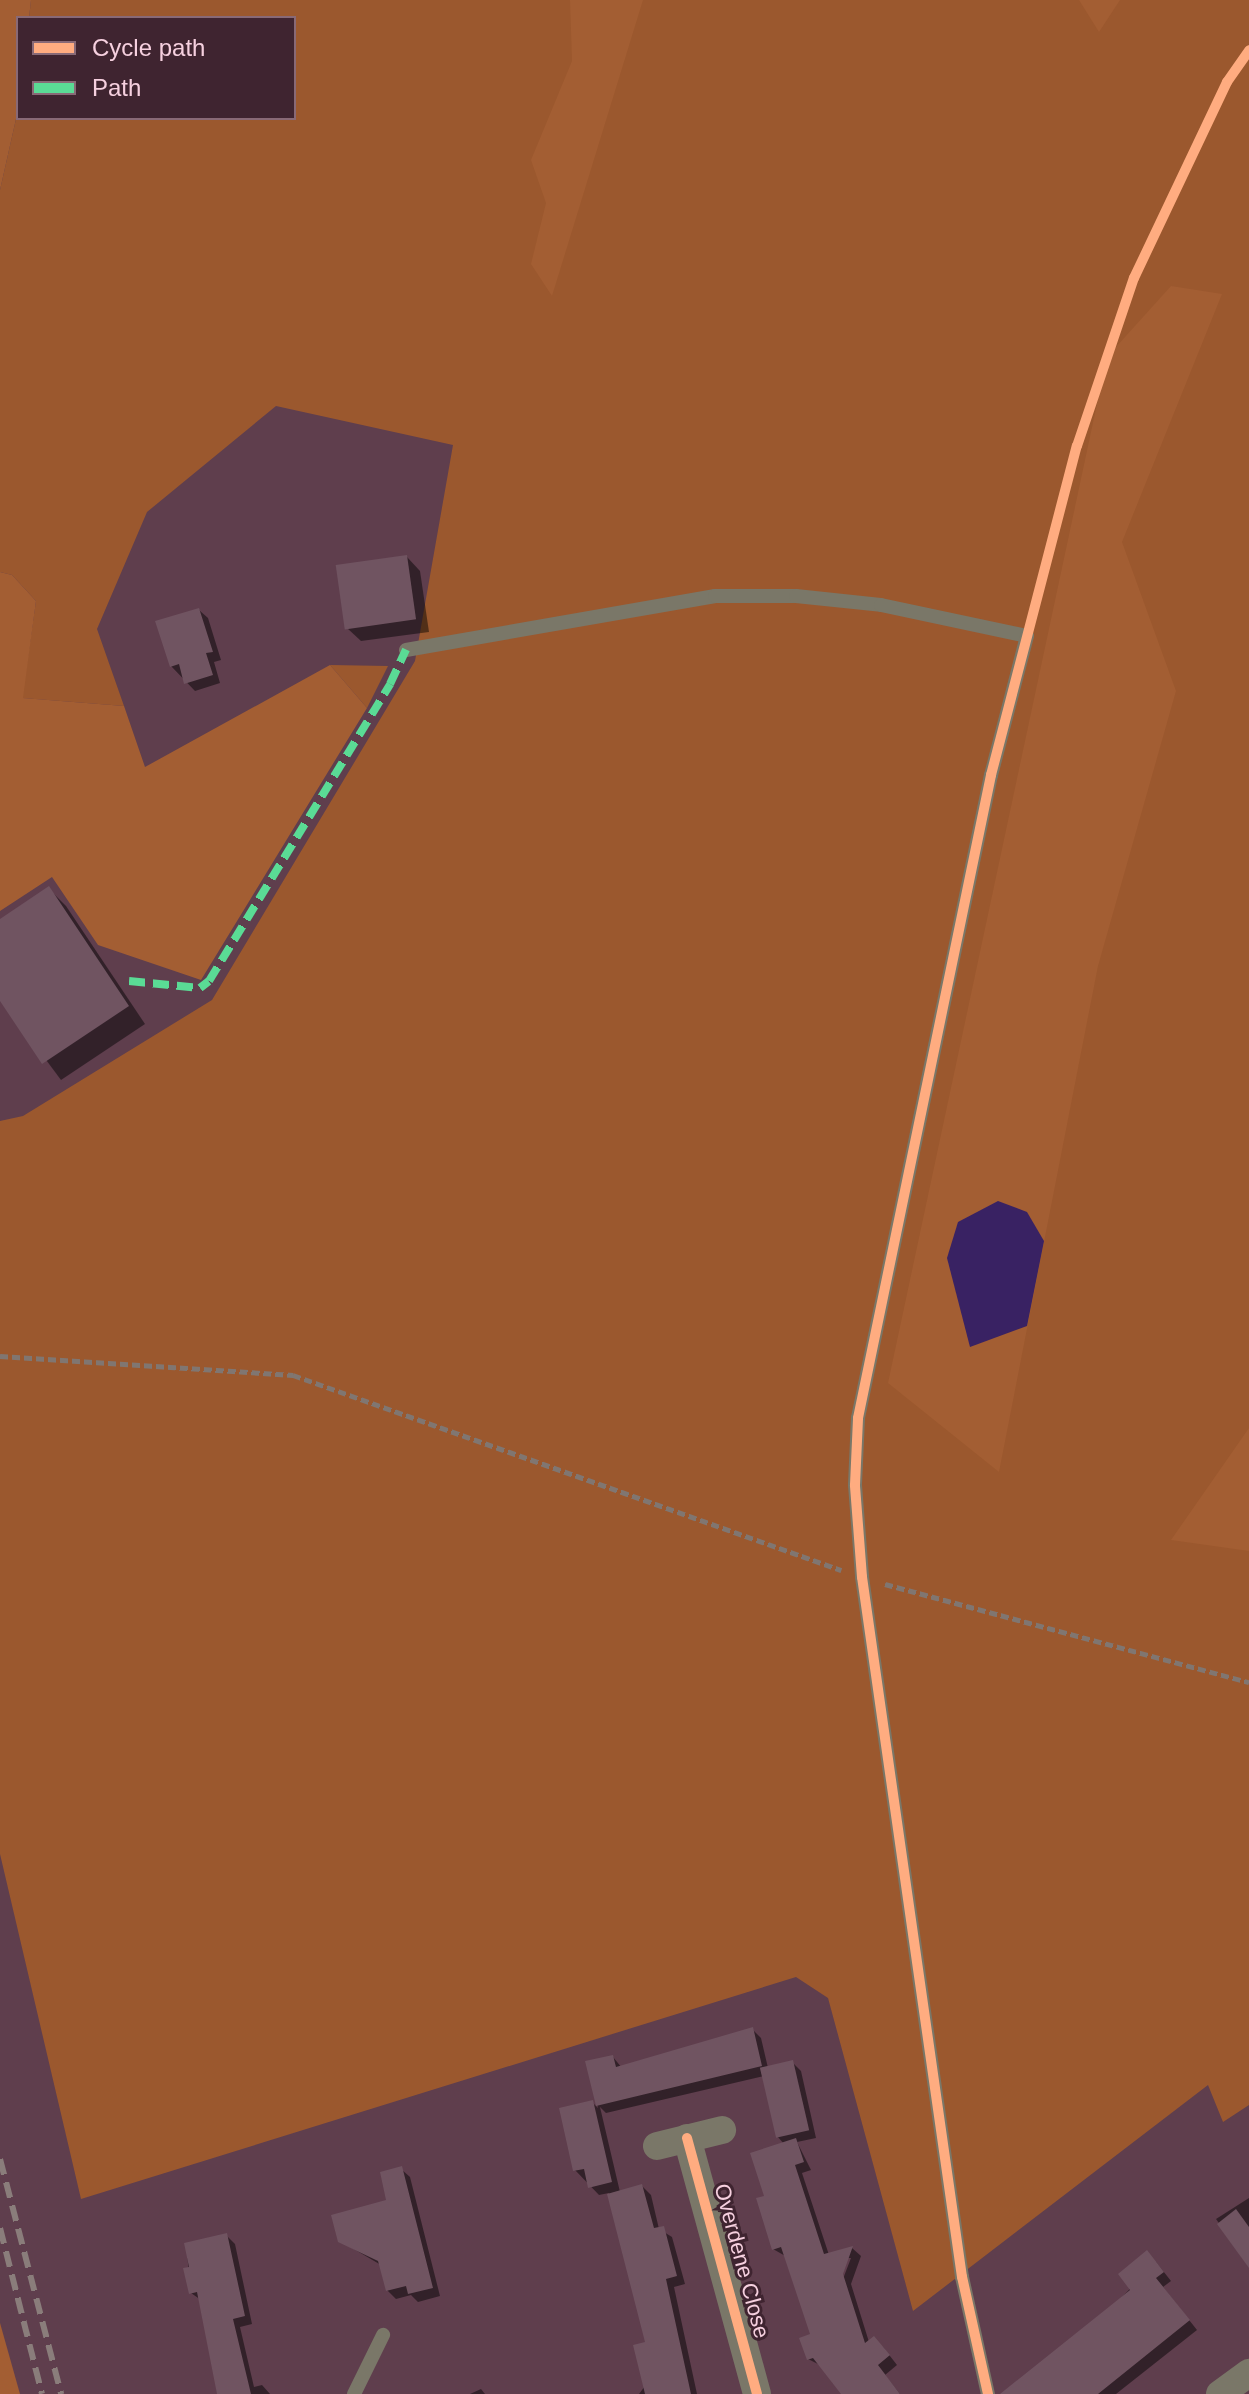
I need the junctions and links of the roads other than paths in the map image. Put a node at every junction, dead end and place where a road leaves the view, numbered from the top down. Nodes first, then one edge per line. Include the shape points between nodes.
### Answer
1 (406, 650) dead end
2 (722, 2130) dead end
3 (687, 2138) junction
4 (657, 2146) dead end
5 (383, 2335) dead end
6 (1249, 2373) edge
7 (354, 2394) edge
8 (757, 2394) edge
9 (988, 2394) edge
10 (1220, 2394) edge

1 - 9 lane via 715,596 881,605 1027,636 991,775 858,1418 855,1485 862,1577 962,2277
2 - 3 street
3 - 4 street
3 - 8 street, Overdene Close
5 - 7 lane
6 - 10 street

